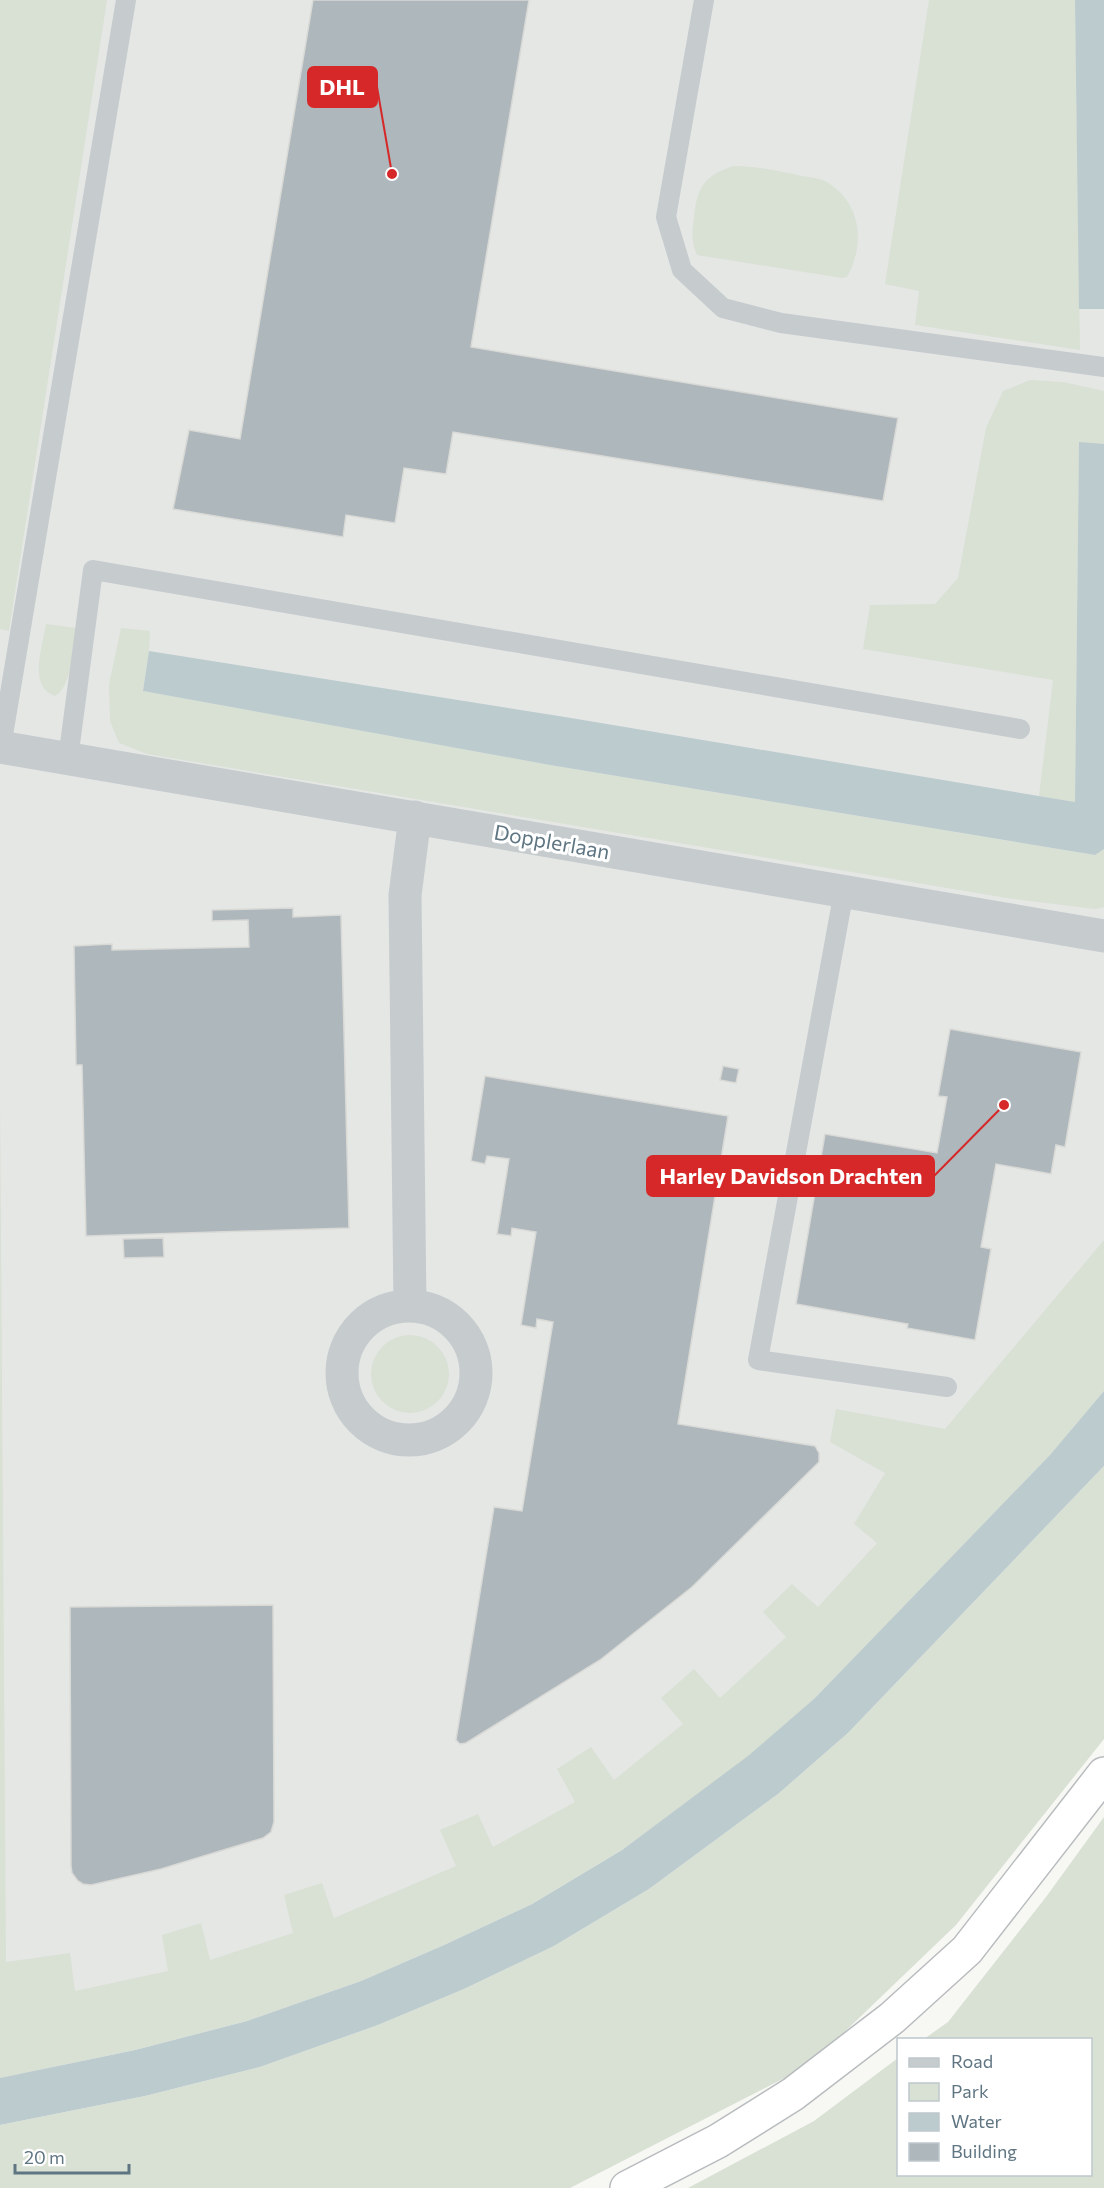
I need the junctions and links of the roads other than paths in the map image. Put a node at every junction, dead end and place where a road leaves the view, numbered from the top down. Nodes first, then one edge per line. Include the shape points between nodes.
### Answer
1 (126, 0) edge
2 (704, 0) edge
3 (1104, 368) edge
4 (1020, 729) dead end
5 (0, 747) edge
6 (68, 759) junction
7 (415, 817) junction
8 (844, 891) junction
9 (1104, 936) edge
10 (410, 1305) junction
11 (947, 1388) dead end
12 (1104, 1774) edge
13 (627, 2188) edge

1 - 5 lane
2 - 3 lane via 666,217 682,270 723,308 781,323
4 - 6 lane via 93,570
5 - 6 street, Dopplerlaan
6 - 7 street, Dopplerlaan
7 - 8 street, Dopplerlaan
7 - 10 street via 405,895
8 - 9 street, Dopplerlaan
8 - 11 lane via 758,1360
10 - 10 street via 435,1310 456,1324 471,1344 477,1368 474,1393 463,1415 444,1431 421,1440 395,1439 372,1430 354,1413 344,1390 342,1366 349,1341 364,1322 386,1309
12 - 13 highway via 967,1950 892,2018 793,2094 718,2141

